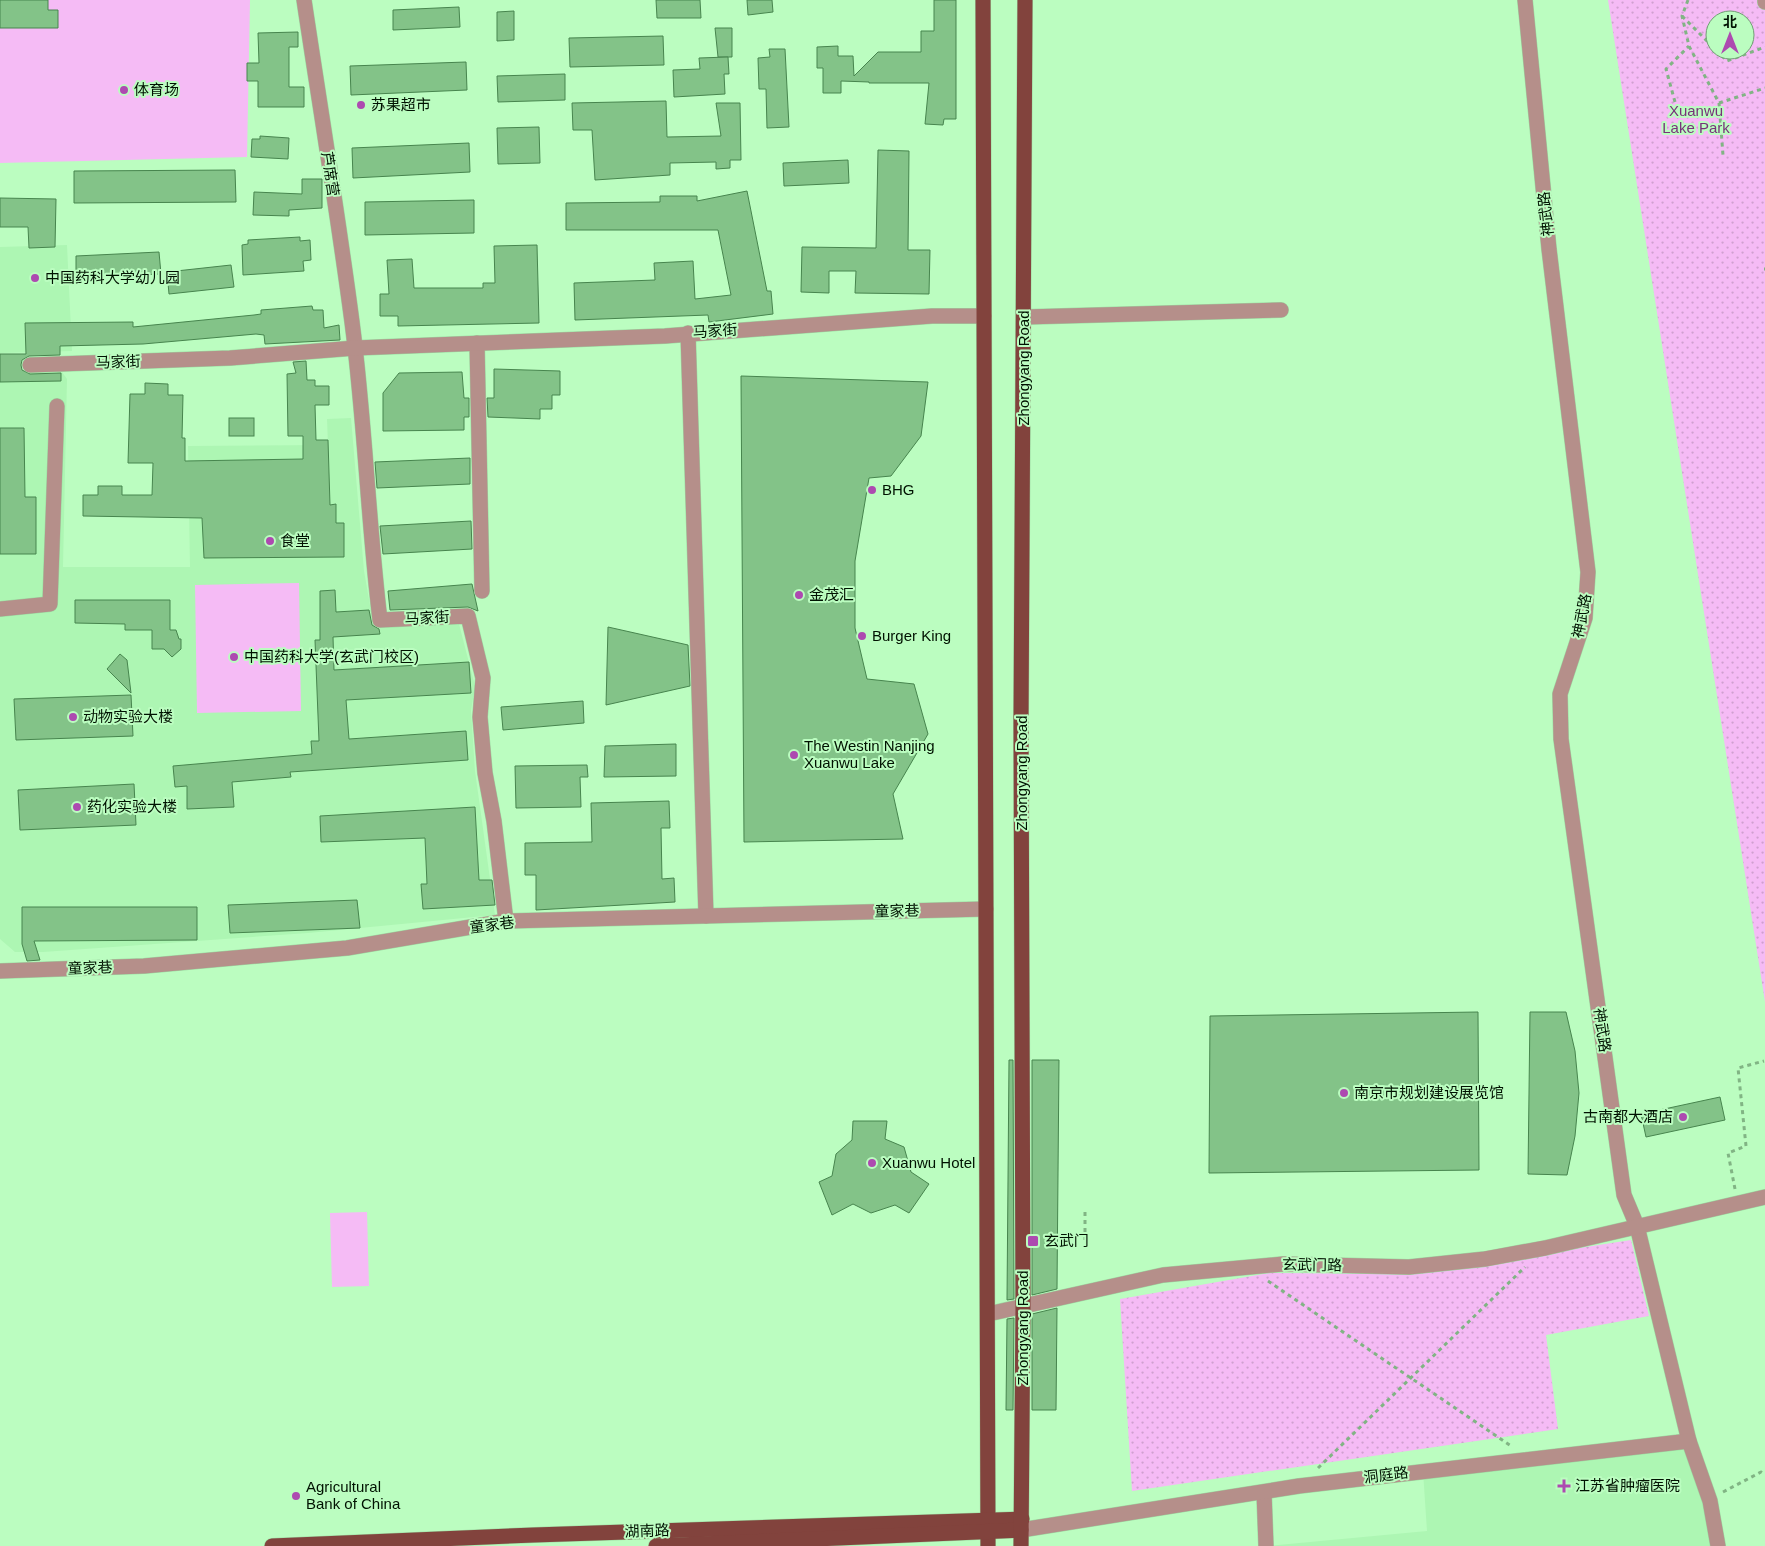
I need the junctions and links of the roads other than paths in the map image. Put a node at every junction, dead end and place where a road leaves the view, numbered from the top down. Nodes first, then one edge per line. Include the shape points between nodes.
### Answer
1 (304, 0) edge
2 (984, 0) edge
3 (1025, 0) edge
4 (1525, 0) edge
5 (1281, 310) dead end
6 (984, 316) junction
7 (1025, 317) junction
8 (688, 333) junction
9 (477, 343) junction
10 (355, 348) junction
11 (30, 365) dead end
12 (57, 406) dead end
13 (482, 591) dead end
14 (0, 610) edge
15 (986, 909) junction
16 (706, 916) junction
17 (506, 921) junction
18 (0, 971) edge
19 (1765, 1197) edge
20 (1637, 1226) junction
21 (1024, 1306) junction
22 (988, 1314) junction
23 (1689, 1441) junction
24 (1264, 1492) junction
25 (1021, 1525) junction
26 (988, 1533) edge
27 (272, 1546) edge
28 (656, 1546) edge
29 (1021, 1546) edge
30 (1266, 1546) edge
31 (1718, 1546) edge

1 - 10 street, 芦席营
2 - 6 main road
3 - 7 main road, Zhongyang Road
4 - 20 street, 神武路 via 1549,249 1588,572 1585,618 1560,694 1561,739 1624,1195
5 - 7 street
6 - 8 street, 马家街 via 932,316
6 - 15 main road
7 - 21 main road, Zhongyang Road via 1021,724
8 - 9 street, 马家街
8 - 16 street
9 - 10 street, 马家街
9 - 13 street
10 - 11 street, 马家街 via 230,358
10 - 17 street, 马家街 via 380,620 468,616 483,678 480,717 484,773 494,822
12 - 14 street via 50,604
15 - 16 street, 童家巷
15 - 22 main road
16 - 17 street, 童家巷
17 - 18 street, 童家巷 via 347,948 144,966
19 - 20 street, 玄武门路
20 - 21 street, 玄武门路 via 1485,1259 1409,1267 1283,1264 1163,1275
20 - 23 street, 神武路
21 - 22 street, 玄武门路
21 - 25 main road, Zhongyang Road
22 - 26 main road
23 - 24 street, 洞庭路
23 - 31 street via 1710,1501
24 - 25 street, 洞庭路
24 - 30 street
25 - 26 main road, 湖南路
25 - 29 main road, Zhongyang Road
26 - 27 main road, 湖南路
26 - 28 main road, 湖南路

